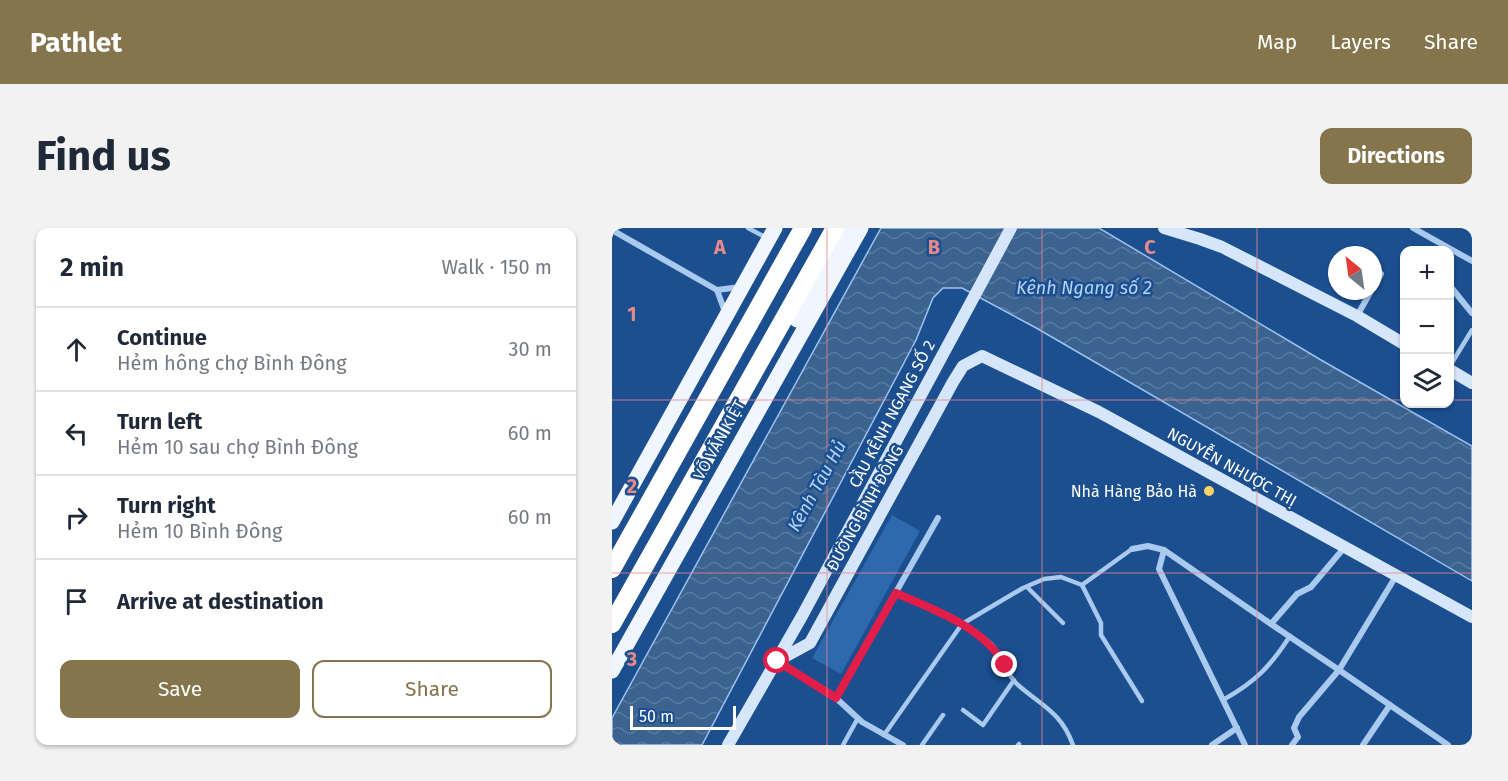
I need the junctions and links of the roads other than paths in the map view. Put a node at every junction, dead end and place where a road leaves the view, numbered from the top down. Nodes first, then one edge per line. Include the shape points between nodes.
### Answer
1 (748, 228) edge
2 (803, 228) edge
3 (835, 228) edge
4 (848, 228) edge
5 (861, 228) edge
6 (1011, 228) edge
7 (1164, 228) edge
8 (1413, 228) edge
9 (612, 230) edge
10 (772, 234) edge
11 (1440, 246) edge
12 (1454, 253) edge
13 (1472, 261) edge
14 (742, 286) junction
15 (717, 290) junction
16 (1454, 292) edge
17 (1366, 300) edge
18 (1472, 313) edge
19 (727, 315) junction
20 (1357, 316) junction
21 (1472, 330) edge
22 (1400, 342) edge
23 (1454, 360) edge
24 (973, 361) joint
25 (1454, 371) edge
26 (1472, 383) edge
27 (938, 518) dead end
28 (612, 522) edge
29 (1344, 548) junction
30 (1132, 549) joint
31 (1164, 550) junction
32 (612, 569) edge
33 (1396, 576) junction
34 (1082, 585) junction
35 (1027, 587) junction
36 (896, 593) junction
37 (1472, 617) edge
38 (1063, 623) dead end
39 (612, 624) edge
40 (962, 624) junction
41 (1271, 624) junction
42 (1290, 636) junction
43 (612, 650) edge
44 (777, 661) junction
45 (1339, 670) junction
46 (612, 671) edge
47 (1014, 680) junction
48 (836, 698) junction
49 (1223, 700) junction
50 (1142, 701) dead end
51 (1390, 705) junction
52 (963, 710) dead end
53 (943, 715) dead end
54 (858, 718) junction
55 (1237, 728) junction
56 (884, 735) junction
57 (728, 745) edge
58 (843, 745) edge
59 (903, 745) edge
60 (922, 745) edge
61 (1073, 745) edge
62 (1212, 745) edge
63 (1245, 745) edge
64 (1292, 745) edge
65 (1363, 745) edge
66 (1448, 745) edge

1 - 10 lane
2 - 32 highway, VÕ VĂN KIỆT
3 - 39 highway, VÕ VĂN KIỆT
4 - 43 main road, VÕ VĂN KIỆT
5 - 46 main road, VÕ VĂN KIỆT
6 - 44 street, CẦU KÊNH NGANG SỐ 2
7 - 20 street via 1222,247
8 - 11 street
9 - 15 street
10 - 14 main road
12 - 13 street
14 - 15 street
14 - 19 main road
15 - 19 street
16 - 18 street
17 - 20 street
19 - 28 main road
20 - 22 street
21 - 23 lane
24 - 29 street, NGUYỄN NHƯỢC THỊ via 982,356 1099,412
24 - 44 street, ĐƯỜNG BÌNH ĐÔNG via 963,366 953,382 810,643
25 - 26 street
27 - 36 street
29 - 33 street, NGUYỄN NHƯỢC THỊ
29 - 41 street via 1311,587 1297,594
30 - 31 street via 1148,546
30 - 34 lane
31 - 41 street
31 - 49 street via 1159,569
33 - 37 street, NGUYỄN NHƯỢC THỊ
33 - 45 street
34 - 35 lane via 1061,577
34 - 50 lane via 1101,623 1101,635
35 - 38 lane
35 - 40 lane
36 - 40 lane
36 - 48 street
40 - 47 lane via 990,644
40 - 56 lane
41 - 42 street
42 - 45 street
42 - 49 lane via 1272,663
44 - 48 street
44 - 57 street
45 - 51 street
45 - 64 street via 1299,717 1294,728 1298,737
47 - 52 lane via 983,725
47 - 61 lane via 1067,729
48 - 54 street
49 - 55 street
51 - 65 street
51 - 66 street
53 - 60 lane
54 - 56 street
54 - 58 lane
55 - 62 street
55 - 63 street
56 - 59 street

